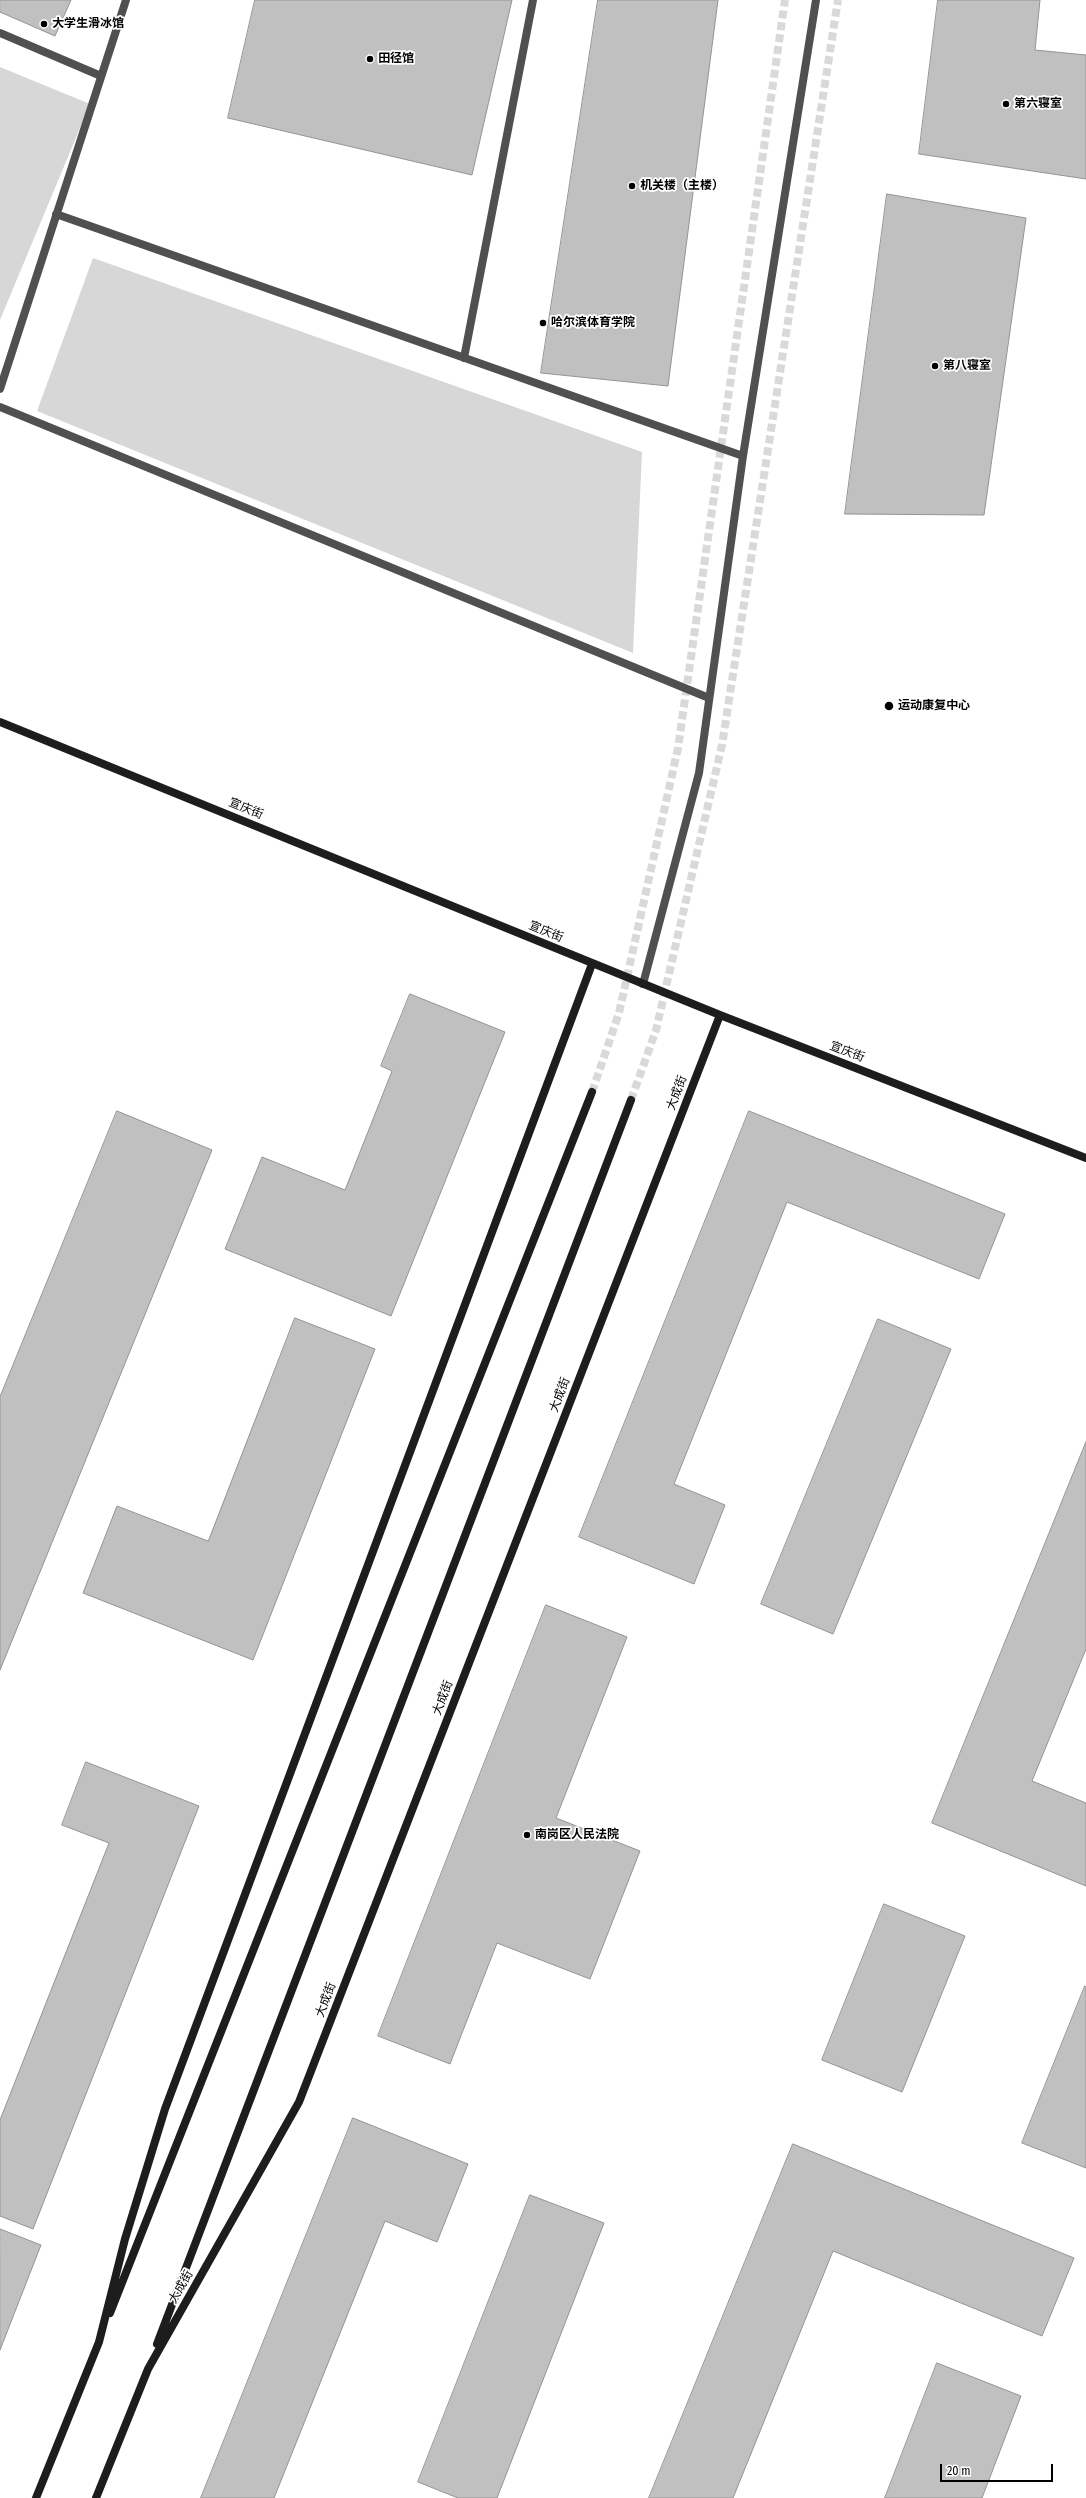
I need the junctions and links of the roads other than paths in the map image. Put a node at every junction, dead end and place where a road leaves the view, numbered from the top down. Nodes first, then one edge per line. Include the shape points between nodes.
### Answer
1 (126, 0) edge
2 (533, 0) edge
3 (816, 0) edge
4 (0, 34) edge
5 (101, 76) junction
6 (56, 214) junction
7 (464, 358) junction
8 (0, 389) edge
9 (0, 407) edge
10 (743, 456) junction
11 (709, 698) junction
12 (0, 722) edge
13 (592, 964) junction
14 (643, 984) junction
15 (720, 1015) junction
16 (592, 1092) tunnel mouth
17 (631, 1100) tunnel mouth
18 (1086, 1158) edge
19 (99, 2342) junction
20 (148, 2370) junction
21 (36, 2498) edge
22 (96, 2498) edge

1 - 5 street
2 - 7 street
3 - 10 street
4 - 5 street
5 - 6 street
6 - 7 street
6 - 8 street
7 - 10 street
9 - 11 street
10 - 11 street
11 - 14 street via 698,774
12 - 13 main road, 宣庆街
13 - 14 main road, 宣庆街
13 - 19 main road via 166,2109 125,2239
14 - 15 main road, 宣庆街
15 - 18 main road, 宣庆街
15 - 20 main road, 大成街 via 299,2102
16 - 19 main road
17 - 20 main road, 大成街
19 - 21 main road
20 - 22 main road, 大成街

